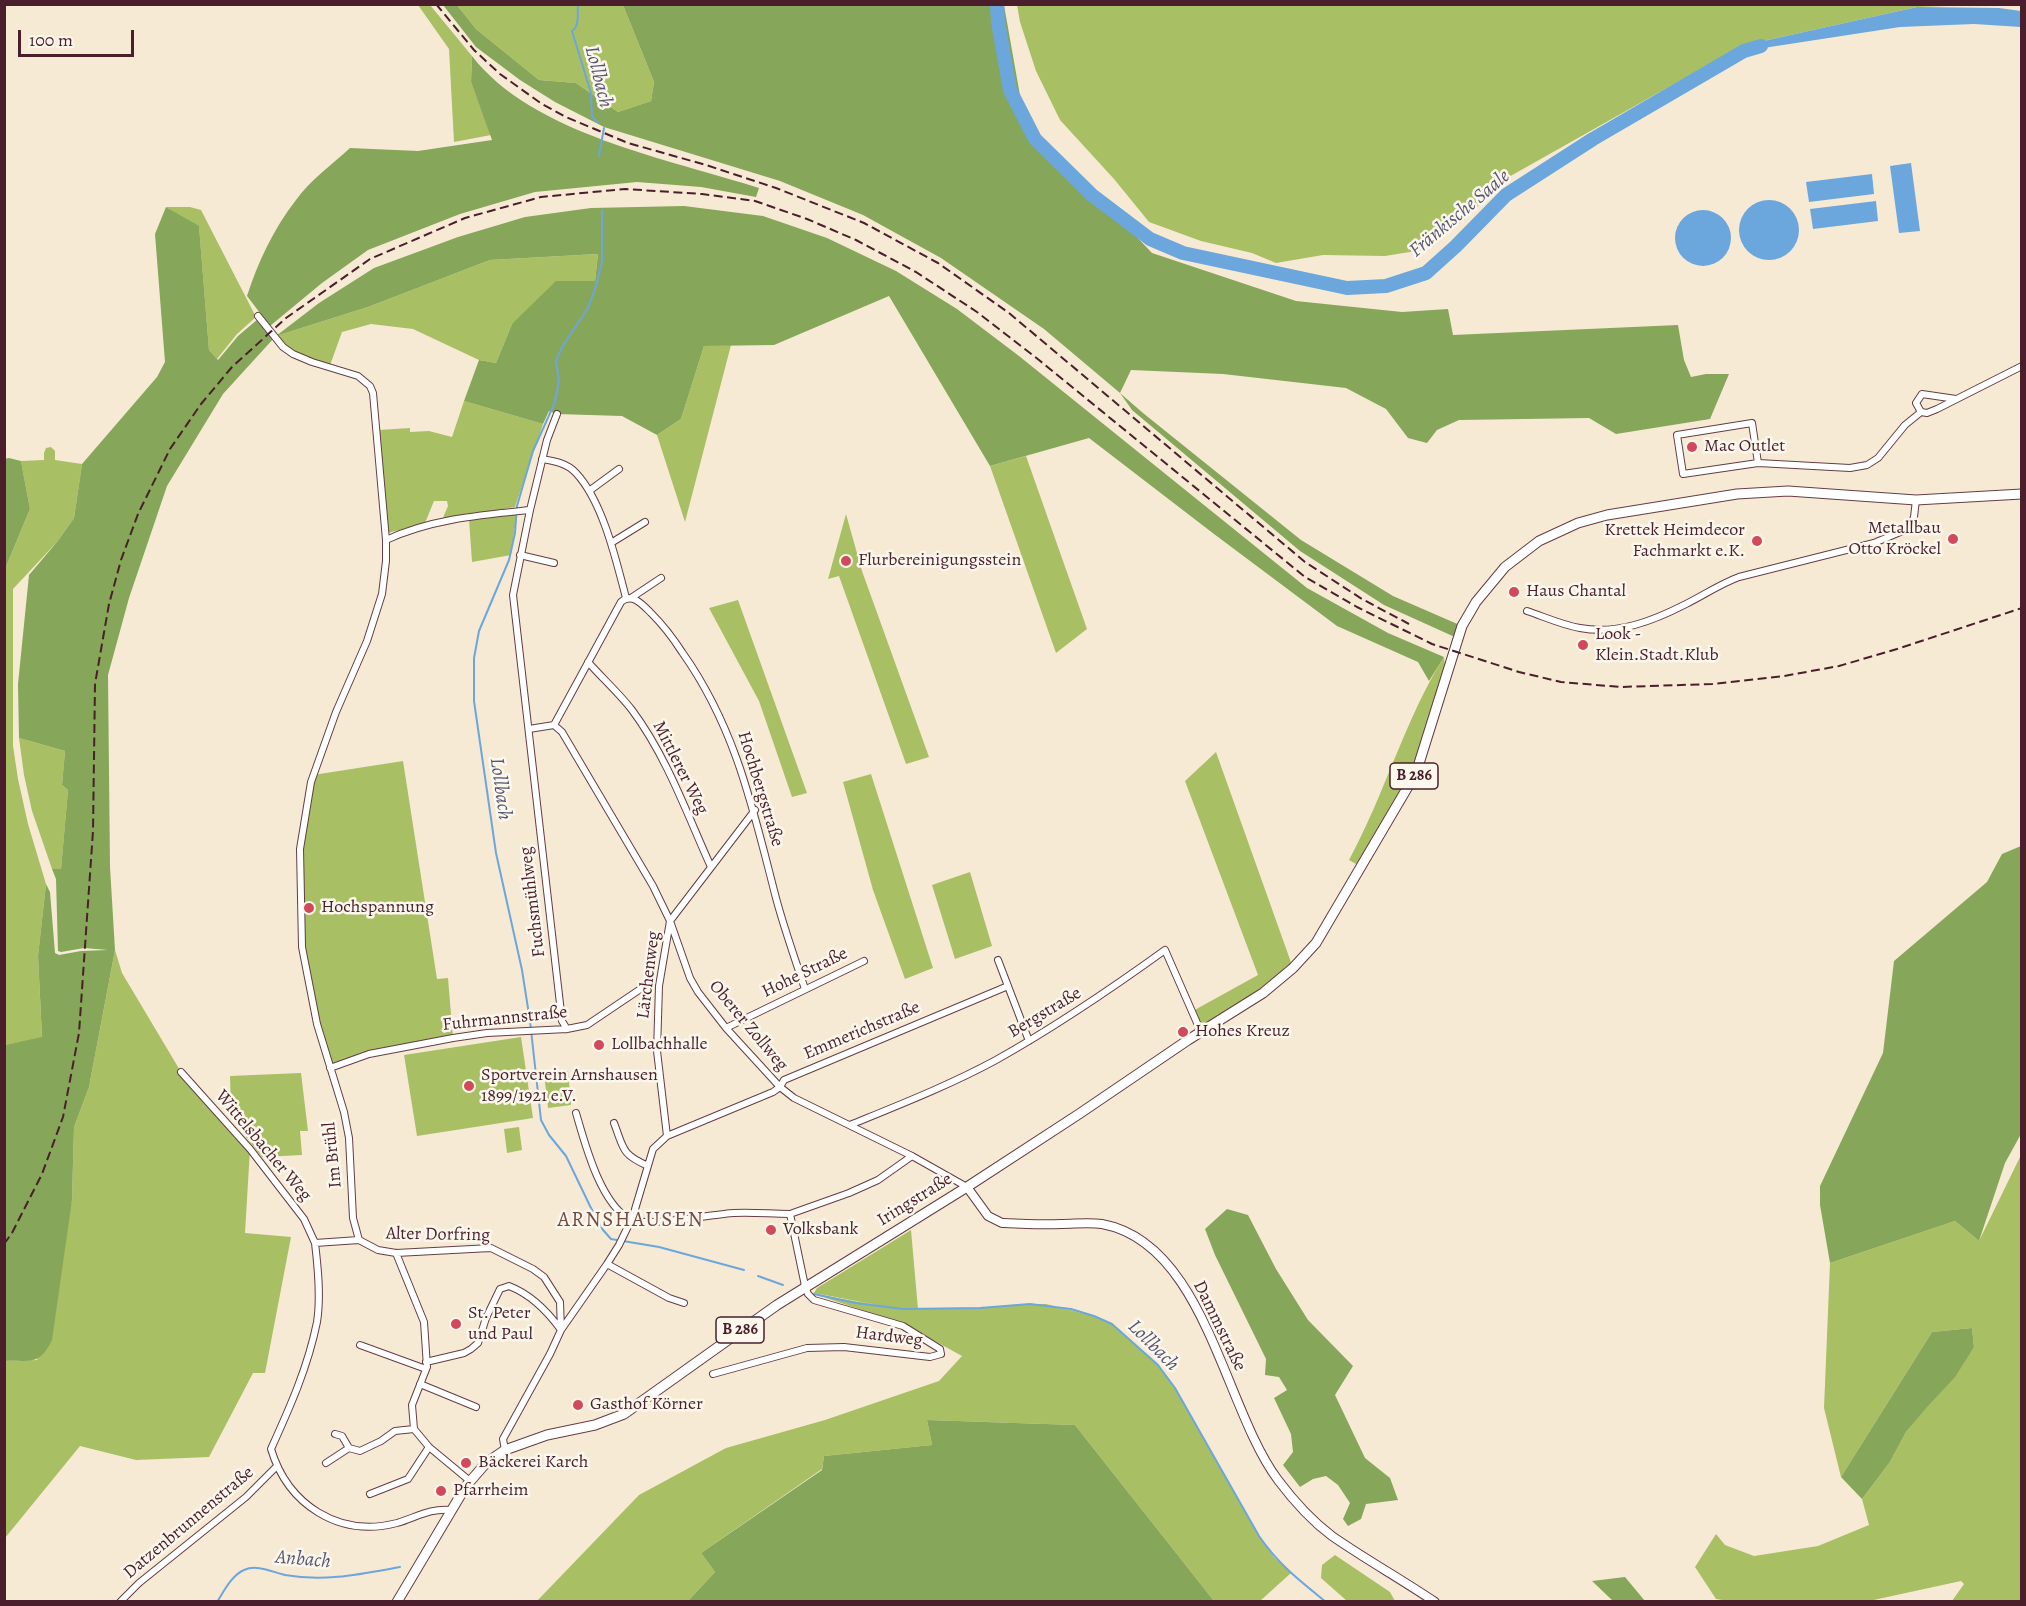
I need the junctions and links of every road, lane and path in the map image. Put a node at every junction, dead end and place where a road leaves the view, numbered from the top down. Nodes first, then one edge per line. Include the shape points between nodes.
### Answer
1 (258, 316) dead end
2 (2022, 366) edge
3 (1957, 399) junction
4 (1921, 412) junction
5 (557, 414) dead end
6 (542, 459) junction
7 (1758, 463) junction
8 (619, 469) dead end
9 (589, 491) junction
10 (2022, 494) edge
11 (1916, 500) junction
12 (530, 510) junction
13 (645, 522) dead end
14 (386, 540) junction
15 (611, 543) junction
16 (520, 555) junction
17 (554, 563) dead end
18 (661, 578) dead end
19 (628, 598) junction
20 (1527, 611) dead end
21 (588, 662) junction
22 (554, 725) junction
23 (529, 729) junction
24 (754, 810) junction
25 (711, 867) junction
26 (670, 921) junction
27 (998, 960) dead end
28 (864, 961) dead end
29 (1008, 986) junction
30 (805, 989) junction
31 (639, 990) dead end
32 (726, 1028) junction
33 (567, 1029) junction
34 (1201, 1032) junction
35 (1029, 1041) junction
36 (330, 1068) junction
37 (181, 1072) dead end
38 (780, 1087) junction
39 (576, 1113) dead end
40 (614, 1123) dead end
41 (850, 1125) junction
42 (667, 1136) junction
43 (912, 1156) junction
44 (648, 1166) junction
45 (967, 1187) junction
46 (790, 1214) junction
47 (631, 1221) junction
48 (359, 1240) junction
49 (315, 1243) junction
50 (396, 1253) junction
51 (608, 1264) junction
52 (805, 1286) junction
53 (684, 1303) dead end
54 (561, 1330) junction
55 (360, 1345) dead end
56 (426, 1365) junction
57 (713, 1374) dead end
58 (420, 1384) junction
59 (476, 1407) dead end
60 (414, 1430) junction
61 (335, 1434) dead end
62 (429, 1447) junction
63 (349, 1448) junction
64 (505, 1450) junction
65 (326, 1463) dead end
66 (276, 1466) junction
67 (470, 1481) junction
68 (370, 1494) dead end
69 (451, 1510) junction
70 (120, 1602) edge
71 (397, 1602) edge
72 (1435, 1602) edge

1 - 14 street, Im Brühl via 293,354 358,376 369,386 377,427
2 - 3 street
3 - 4 street
3 - 4 street via 1922,394 1916,403
4 - 7 street via 1867,465 1850,468
5 - 6 street, Fuchsmühlweg
6 - 9 street via 565,465
6 - 12 street, Fuchsmühlweg
7 - 7 street via 1683,474 1677,435 1752,423
8 - 9 street
9 - 15 street
10 - 11 main road, B 286
11 - 20 street via 1914,517 1905,530 1858,549 1739,577 1627,628 1581,628
11 - 34 main road, Iringstraße / B 286 via 1788,491 1727,495 1606,515 1578,523 1521,553 1488,586 1462,626 1416,773 1316,942 1263,993
12 - 14 street via 432,524
12 - 16 street, Fuchsmühlweg
13 - 15 street
14 - 36 street, Im Brühl via 382,594 310,782 300,849 302,948
15 - 19 street
16 - 17 street
16 - 23 street, Fuchsmühlweg via 513,595
18 - 19 street
19 - 21 street via 621,602
19 - 24 street, Hochbergstraße via 641,603 662,624 699,676 731,738
21 - 22 street
21 - 25 street, Mittlerer Weg via 631,710 651,740
22 - 23 street
22 - 26 street, Oberer Zollweg via 574,752
23 - 33 street, Fuchsmühlweg via 562,1021
24 - 25 street, Lärchenweg
24 - 30 street, Hochbergstraße via 776,900
25 - 26 street, Lärchenweg
26 - 32 street, Oberer Zollweg via 690,978
26 - 42 street, Lärchenweg via 659,986 657,1039
27 - 29 street
28 - 30 street, Hohe Straße
29 - 35 street
29 - 38 street, Emmerichstraße via 784,1080
30 - 32 street, Hohe Straße
31 - 33 street, Fuhrmannstraße via 587,1025
32 - 38 street, Oberer Zollweg
33 - 36 street, Fuhrmannstraße via 453,1038 369,1054
34 - 35 street, Bergstraße via 1165,950
34 - 45 main road, Iringstraße / B 286
35 - 41 street, Bergstraße via 994,1061
36 - 48 street, Im Brühl via 346,1121
37 - 49 street, Wittelsbacher Weg via 250,1149 304,1219
38 - 41 street, Oberer Zollweg
38 - 42 street, Emmerichstraße
39 - 47 street via 605,1191 617,1210
40 - 44 street via 625,1154
41 - 43 street, Oberer Zollweg
42 - 44 street via 653,1149
43 - 45 street, Oberer Zollweg
43 - 46 street via 849,1194
44 - 47 street
45 - 52 main road, Iringstraße / B 286
45 - 72 street, Dammstraße via 988,1216 1002,1223 1102,1224 1149,1246 1173,1268 1191,1299 1277,1479 1330,1535
46 - 47 street via 735,1213
46 - 52 street
47 - 51 street
48 - 49 street, Alter Dorfring
48 - 50 street, Alter Dorfring via 378,1250
49 - 66 street via 317,1320 301,1383 271,1449
50 - 54 street, Alter Dorfring via 486,1248 505,1254 544,1277 560,1302
50 - 56 street via 424,1322
51 - 53 street
51 - 54 street
52 - 57 street, Hardweg via 814,1300 903,1326 940,1349 941,1354 930,1357 844,1347 807,1348
52 - 64 main road, Iringstraße / B 286 via 624,1414
54 - 56 street via 549,1313 509,1286 500,1289 478,1342 471,1349
54 - 64 street, Alter Dorfring via 503,1439
55 - 56 street
56 - 58 street
58 - 59 street
58 - 60 street via 412,1405
60 - 62 street
60 - 63 street via 395,1431 360,1451
61 - 63 street via 342,1436
62 - 67 street
62 - 68 street via 408,1479
63 - 65 street
64 - 67 main road, Iringstraße / B 286
66 - 69 street via 299,1499 314,1511 349,1524 396,1523 437,1509
66 - 70 street, Datzenbrunnenstraße via 246,1497
67 - 69 main road, B 286
69 - 71 main road, B 286

